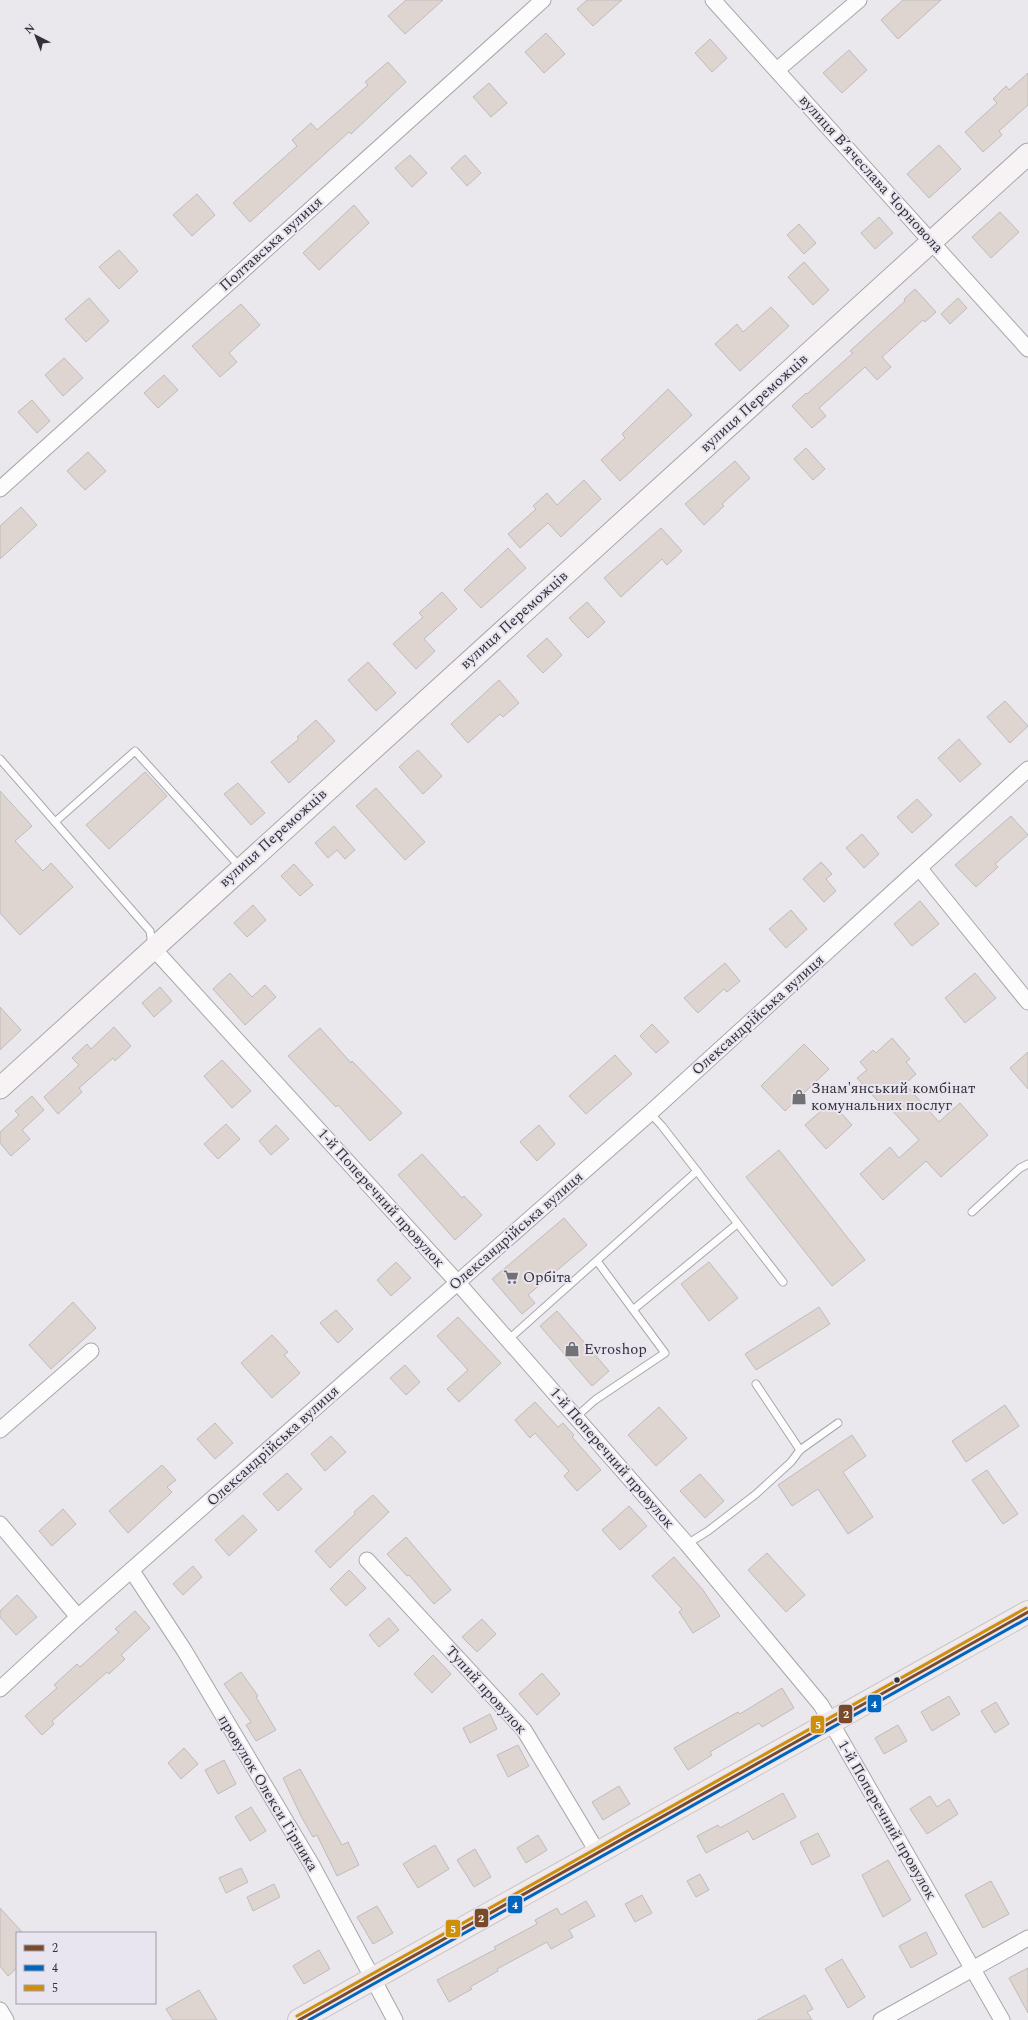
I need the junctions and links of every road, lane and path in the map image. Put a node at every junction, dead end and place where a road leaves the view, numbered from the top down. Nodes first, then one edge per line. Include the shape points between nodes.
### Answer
1 (542, 0) edge
2 (713, 0) edge
3 (859, 0) edge
4 (777, 70) junction
5 (1028, 154) edge
6 (931, 242) junction
7 (1028, 349) edge
8 (0, 489) edge
9 (0, 759) edge
10 (1028, 769) edge
11 (55, 822) junction
12 (240, 868) junction
13 (920, 869) junction
14 (152, 948) junction
15 (1028, 1002) edge
16 (0, 1088) edge
17 (650, 1113) junction
18 (1028, 1164) edge
19 (697, 1172) junction
20 (972, 1212) dead end
21 (737, 1224) junction
22 (597, 1261) junction
23 (783, 1282) dead end
24 (458, 1283) junction
25 (634, 1310) junction
26 (508, 1340) junction
27 (91, 1351) dead end
28 (756, 1384) dead end
29 (576, 1417) junction
30 (838, 1423) dead end
31 (0, 1430) edge
32 (800, 1450) junction
33 (0, 1524) edge
34 (687, 1544) junction
35 (367, 1560) dead end
36 (132, 1571) junction
37 (1028, 1612) edge
38 (78, 1618) junction
39 (0, 1689) edge
40 (831, 1722) junction
41 (598, 1853) junction
42 (1028, 1938) edge
43 (972, 1969) junction
44 (372, 1979) junction
45 (0, 2010) edge
46 (6, 2020) edge
47 (299, 2020) edge
48 (395, 2020) edge
49 (881, 2020) edge
50 (1002, 2020) edge

1 - 8 street, Полтавська вулиця
2 - 4 street, вулиця Вʼячеслава Чорновола
3 - 4 street
4 - 6 street, вулиця Вʼячеслава Чорновола
5 - 6 street, вулиця Переможців
6 - 7 street, вулиця Вʼячеслава Чорновола
6 - 12 street, вулиця Переможців
9 - 11 lane
10 - 13 street, Олександрійська вулиця
11 - 12 lane via 135,751
11 - 14 lane via 150,931
12 - 14 street, вулиця Переможців
13 - 15 street
13 - 17 street, Олександрійська вулиця
14 - 16 street, вулиця Переможців
14 - 24 street, 1-й Поперечний провулок
17 - 19 lane
17 - 24 street, Олександрійська вулиця
18 - 20 lane via 1020,1168
19 - 21 lane
19 - 22 lane
21 - 23 lane
21 - 25 lane
22 - 25 lane
22 - 26 lane
24 - 26 street, 1-й Поперечний провулок
24 - 36 street, Олександрійська вулиця
25 - 29 lane via 665,1353 595,1400
26 - 29 street, 1-й Поперечний провулок
27 - 31 street
28 - 32 lane
29 - 34 street, 1-й Поперечний провулок
30 - 32 lane
32 - 34 lane via 791,1462 756,1494
33 - 38 street
34 - 40 street, 1-й Поперечний провулок via 821,1705
35 - 41 street, Тупий провулок via 524,1730
36 - 38 street, Олександрійська вулиця
36 - 44 street, провулок Олекси Гірника via 184,1650 312,1866
37 - 40 main road
38 - 39 street, Олександрійська вулиця
40 - 41 main road
40 - 43 street, 1-й Поперечний провулок
41 - 44 main road
42 - 43 street
43 - 49 street
43 - 50 street, 1-й Поперечний провулок
44 - 47 main road
44 - 48 street, провулок Олекси Гірника
45 - 46 street

